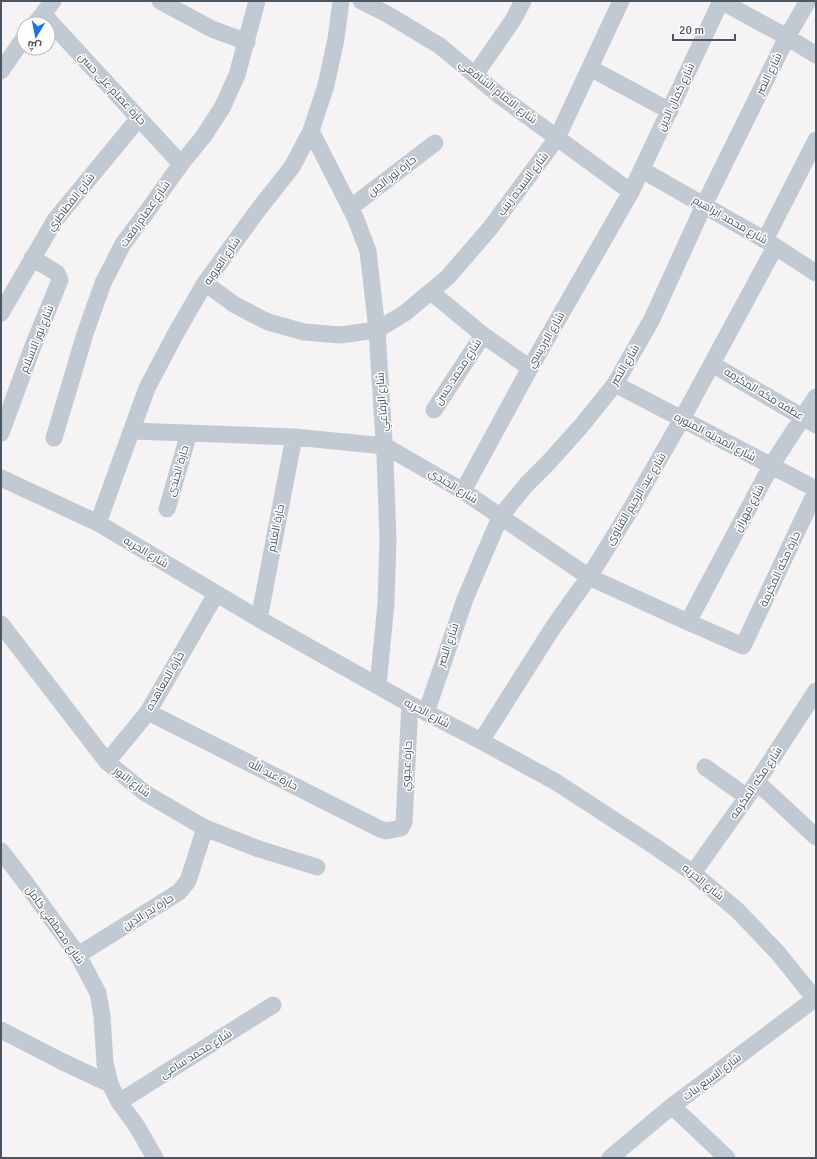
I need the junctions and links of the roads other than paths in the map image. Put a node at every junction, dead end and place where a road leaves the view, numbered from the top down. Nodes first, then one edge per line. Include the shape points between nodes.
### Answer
1 (160, 1) edge
2 (257, 1) edge
3 (341, 1) edge
4 (361, 1) edge
5 (523, 1) edge
6 (621, 1) edge
7 (808, 1) edge
8 (718, 2) edge
9 (390, 8) edge
10 (43, 13) edge
11 (787, 37) junction
12 (247, 42) junction
13 (16, 49) edge
14 (816, 55) edge
15 (590, 68) junction
16 (1, 71) edge
17 (475, 75) junction
18 (670, 111) junction
19 (139, 118) junction
20 (311, 131) junction
21 (557, 138) junction
22 (816, 140) edge
23 (435, 143) dead end
24 (180, 164) junction
25 (642, 170) junction
26 (631, 192) junction
27 (704, 205) junction
28 (350, 208) junction
29 (770, 244) junction
30 (32, 258) junction
31 (816, 273) edge
32 (205, 283) junction
33 (431, 292) junction
34 (1, 313) edge
35 (377, 330) junction
36 (482, 335) junction
37 (712, 364) junction
38 (530, 368) junction
39 (615, 384) junction
40 (816, 398) edge
41 (434, 410) dead end
42 (682, 419) junction
43 (809, 422) edge
44 (132, 431) junction
45 (1, 433) edge
46 (189, 433) junction
47 (294, 437) junction
48 (54, 438) dead end
49 (384, 446) junction
50 (771, 466) junction
51 (1, 478) edge
52 (463, 490) junction
53 (816, 490) edge
54 (168, 509) dead end
55 (500, 517) junction
56 (98, 523) junction
57 (589, 577) junction
58 (216, 594) junction
59 (259, 618) junction
60 (688, 622) junction
61 (1, 624) edge
62 (744, 646) joint
63 (378, 686) junction
64 (816, 691) edge
65 (410, 704) junction
66 (148, 712) junction
67 (426, 713) junction
68 (481, 741) junction
69 (107, 762) junction
70 (705, 767) dead end
71 (757, 782) junction
72 (747, 797) junction
73 (205, 828) junction
74 (401, 828) joint
75 (816, 837) edge
76 (1, 851) edge
77 (317, 867) dead end
78 (693, 873) junction
79 (78, 955) junction
80 (815, 998) edge
81 (273, 1005) dead end
82 (1, 1030) edge
83 (110, 1084) junction
84 (120, 1102) junction
85 (672, 1106) junction
86 (155, 1158) edge
87 (610, 1158) edge
88 (727, 1158) edge

1 - 12 street via 212,29
2 - 12 street, شارع عصام رفعت
3 - 20 street, شارع العروبه via 326,85
4 - 9 street, شارع الامام الشافعي
5 - 17 street
6 - 15 street, شارع السيده زينب
7 - 11 street, شارع النصر
8 - 11 street
8 - 18 street, شارع كمال الدين
9 - 17 street, شارع الامام الشافعي
10 - 19 street, حارة عصام على حسن
11 - 14 street
11 - 27 street, شارع النصر
12 - 24 street, شارع عصام رفعت via 237,75 222,108 203,137
13 - 16 street
15 - 18 street
15 - 21 street, شارع السيده زينب
17 - 21 street, شارع الامام الشافعي
18 - 25 street, شارع كمال الدين
19 - 24 street, حارة عصام على حسن
19 - 30 street, شارع الفطاطري via 55,220
20 - 28 street, شارع الرفاعي
20 - 32 street, شارع العروبه via 292,166
21 - 26 street, شارع الامام الشافعي
21 - 33 street, شارع السيده زينب via 491,227 448,277
22 - 29 street, شارع عبد الرحيم القناوى
23 - 28 street, حارة نور الدين
24 - 48 street, شارع عصام رفعت via 123,244 103,283
25 - 26 street, شارع كمال الدين
25 - 27 street, شارع محمد ابراهيم
26 - 38 street, شارع البرديسي
27 - 29 street, شارع محمد ابراهيم
27 - 39 street, شارع النصر via 652,319
28 - 35 street, شارع الرفاعي via 368,251
29 - 31 street, شارع محمد ابراهيم
29 - 37 street, شارع عبد الرحيم القناوى
30 - 34 street, شارع الفطاطري
30 - 45 street, شارع نور الاسلام via 57,273 60,280
32 - 35 street via 235,305 268,322 296,330 340,335
32 - 44 street, شارع العروبه via 147,388
33 - 35 street, شارع السيده زينب
33 - 36 street, شارع محمد حسن
35 - 49 street, شارع الرفاعي
36 - 38 street, شارع محمد حسن
36 - 41 street, شارع محمد حسن
37 - 42 street, شارع عبد الرحيم القناوى
37 - 43 street, عطفه مكه المكرمه
38 - 52 street, شارع البرديسي
39 - 42 street, شارع المدينه المنوره
39 - 55 street, شارع النصر
40 - 43 street, شارع مهران
42 - 50 street, شارع المدينه المنوره
42 - 57 street, شارع عبد الرحيم القناوى
43 - 50 street, شارع مهران
44 - 46 street, شارع الجندي
44 - 56 street, شارع العروبه
46 - 47 street, شارع الجندي
46 - 54 street, حارة الجندى
47 - 49 street, شارع الجندي
47 - 59 street, حارة الغلام
49 - 52 street, شارع الجندي
49 - 63 street, شارع الرفاعي via 388,539 386,603
50 - 53 street, شارع المدينه المنوره
50 - 60 street, شارع مهران
51 - 56 street, شارع الحريه
52 - 55 street, شارع الجندي
53 - 62 street, حارة مكه المكرمة
55 - 57 street, شارع الجندي
55 - 67 street, شارع النصر via 465,599
56 - 58 street, شارع الحريه
57 - 60 street, شارع الجندي
57 - 68 street, شارع عبد الرحيم القناوى via 554,626
58 - 59 street, شارع الحريه
58 - 66 street, حارة المعاهده
59 - 63 street, شارع الحريه
60 - 62 street, شارع الجندي
61 - 69 street, شارع النور
63 - 65 street, شارع الحريه
64 - 71 street, شارع مكه المكرمه
65 - 67 street, شارع الحريه
65 - 74 street, حارة عجوي via 404,822
66 - 69 street, حارة المعاهده
66 - 74 street, حارة عبد الله via 380,829 386,831
67 - 68 street, شارع الحريه
68 - 78 street, شارع الحريه via 556,782
69 - 73 street, شارع النور via 145,793
70 - 72 street
71 - 72 street, شارع مكه المكرمه
71 - 75 street
72 - 78 street, شارع مكه المكرمه
73 - 77 street, شارع النور via 259,849
73 - 79 street, حارة بدر الدين via 188,880 179,892
76 - 79 street, شارع مصطفي كامل
78 - 80 street, شارع الحريه via 738,911 778,953
79 - 83 street, شارع مصطفي كامل via 98,993
80 - 85 street, شارع السبع بنات
81 - 84 street, شارع محمد سامى
82 - 83 street
83 - 84 street, شارع مصطفي كامل
84 - 86 street, شارع مصطفي كامل
85 - 87 street, شارع السبع بنات
85 - 88 street

